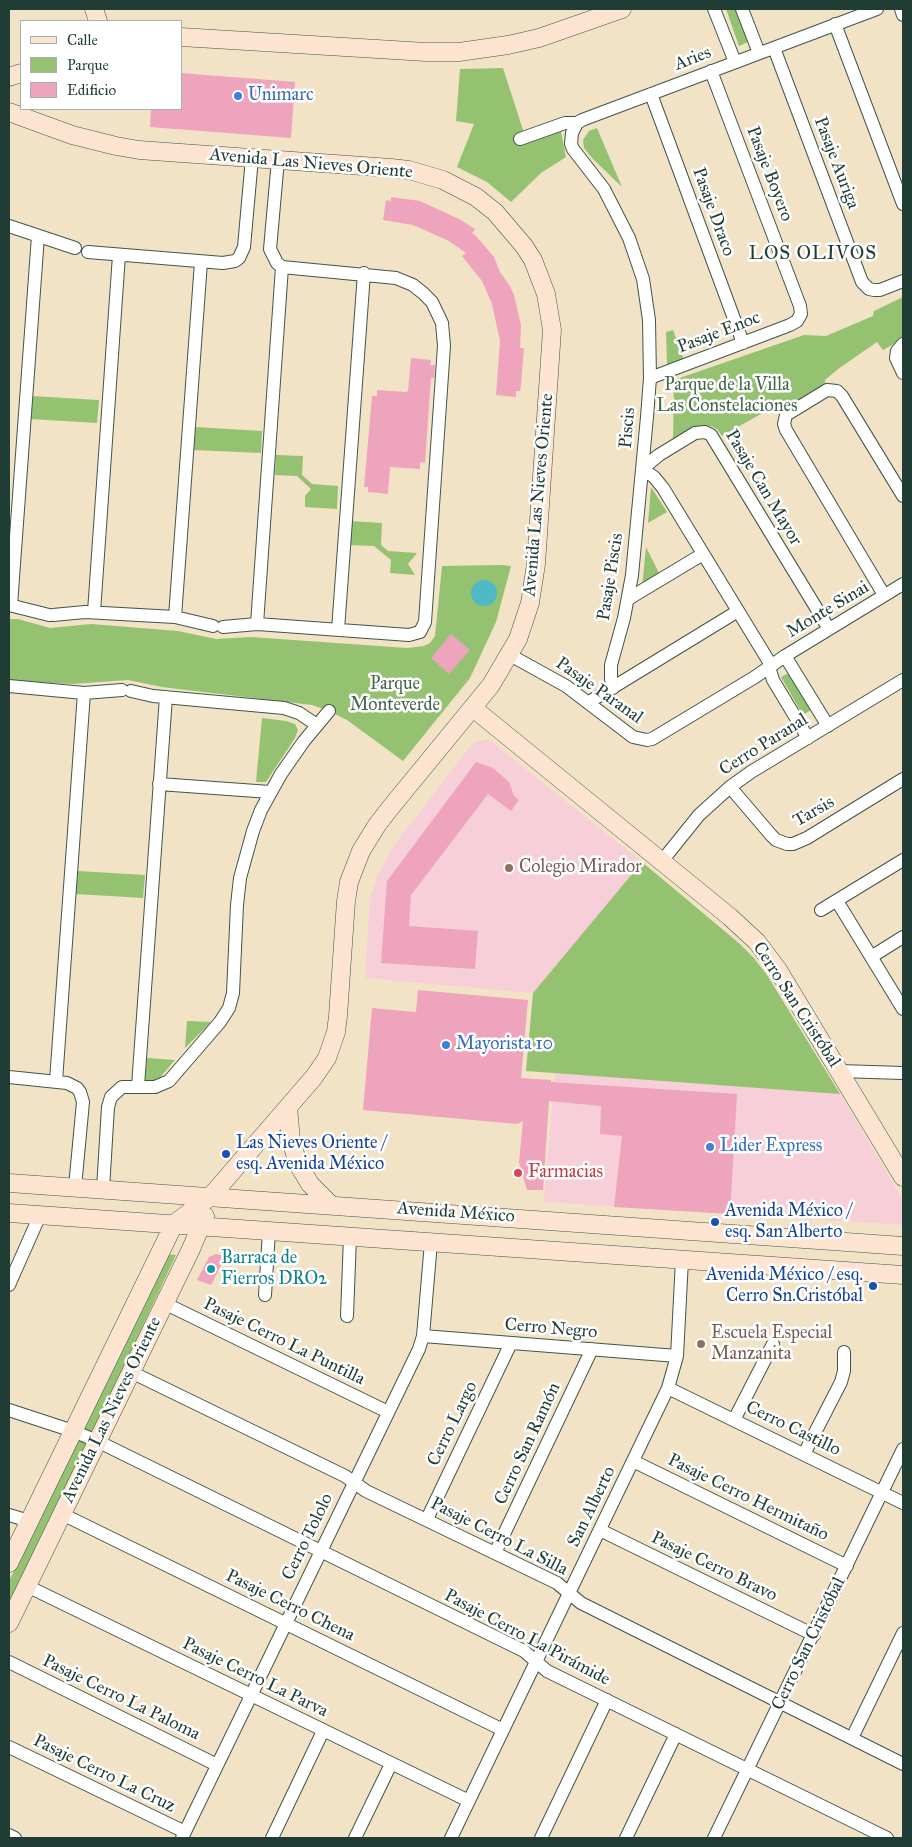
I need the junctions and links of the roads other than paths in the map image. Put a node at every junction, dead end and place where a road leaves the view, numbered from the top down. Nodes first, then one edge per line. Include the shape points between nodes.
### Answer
1 (622, 9) edge
2 (714, 9) edge
3 (742, 9) edge
4 (877, 9) edge
5 (901, 9) edge
6 (903, 15) edge
7 (836, 24) junction
8 (182, 37) edge
9 (774, 48) junction
10 (759, 53) junction
11 (735, 62) junction
12 (711, 71) junction
13 (650, 94) junction
14 (9, 112) edge
15 (31, 115) edge
16 (577, 123) junction
17 (520, 139) dead end
18 (252, 158) junction
19 (278, 160) junction
20 (903, 204) edge
21 (9, 226) edge
22 (38, 236) junction
23 (75, 248) dead end
24 (88, 252) dead end
25 (119, 254) junction
26 (200, 262) junction
27 (282, 267) junction
28 (364, 273) junction
29 (903, 281) edge
30 (800, 318) joint
31 (744, 343) junction
32 (903, 344) edge
33 (903, 373) edge
34 (650, 378) junction
35 (642, 469) junction
36 (903, 496) edge
37 (703, 554) junction
38 (903, 584) edge
39 (884, 596) junction
40 (628, 599) junction
41 (10, 605) edge
42 (738, 611) junction
43 (94, 612) junction
44 (175, 617) junction
45 (257, 624) junction
46 (338, 630) junction
47 (829, 630) junction
48 (510, 655) junction
49 (785, 656) junction
50 (771, 665) junction
51 (903, 680) edge
52 (9, 686) edge
53 (613, 688) junction
54 (84, 693) junction
55 (166, 698) junction
56 (589, 702) junction
57 (473, 708) junction
58 (330, 711) dead end
59 (317, 725) junction
60 (828, 726) junction
61 (808, 738) junction
62 (903, 779) edge
63 (159, 784) junction
64 (730, 787) junction
65 (270, 792) junction
66 (903, 860) edge
67 (662, 861) junction
68 (837, 900) junction
69 (821, 910) dead end
70 (903, 937) edge
71 (871, 956) junction
72 (903, 1009) edge
73 (839, 1071) junction
74 (903, 1074) edge
75 (9, 1077) edge
76 (56, 1081) junction
77 (138, 1086) junction
78 (288, 1108) junction
79 (903, 1177) edge
80 (9, 1182) edge
81 (76, 1187) junction
82 (103, 1189) junction
83 (211, 1196) junction
84 (332, 1205) junction
85 (9, 1213) edge
86 (40, 1215) junction
87 (174, 1224) junction
88 (202, 1226) junction
89 (269, 1231) junction
90 (350, 1236) junction
91 (431, 1242) junction
92 (853, 1243) junction
93 (903, 1246) edge
94 (682, 1260) junction
95 (833, 1270) junction
96 (903, 1276) edge
97 (9, 1285) edge
98 (265, 1295) dead end
99 (164, 1303) junction
100 (347, 1316) dead end
101 (423, 1336) junction
102 (511, 1343) junction
103 (773, 1344) dead end
104 (592, 1349) junction
105 (844, 1352) dead end
106 (677, 1356) junction
107 (131, 1372) junction
108 (668, 1388) junction
109 (9, 1410) edge
110 (388, 1412) junction
111 (734, 1420) junction
112 (73, 1431) junction
113 (97, 1441) junction
114 (903, 1449) edge
115 (804, 1454) junction
116 (633, 1462) junction
117 (354, 1483) junction
118 (883, 1493) junction
119 (903, 1503) edge
120 (62, 1514) junction
121 (9, 1515) edge
122 (427, 1520) junction
123 (29, 1521) junction
124 (600, 1530) junction
125 (321, 1551) junction
126 (495, 1553) junction
127 (9, 1563) edge
128 (847, 1566) junction
129 (26, 1586) junction
130 (569, 1593) junction
131 (9, 1623) edge
132 (286, 1624) junction
133 (903, 1634) edge
134 (814, 1635) junction
135 (9, 1662) edge
136 (536, 1662) junction
137 (250, 1696) junction
138 (607, 1700) junction
139 (780, 1702) junction
140 (503, 1730) junction
141 (323, 1731) junction
142 (676, 1734) junction
143 (852, 1738) junction
144 (9, 1747) edge
145 (391, 1764) junction
146 (903, 1764) edge
147 (217, 1765) junction
148 (748, 1770) junction
149 (469, 1801) junction
150 (9, 1835) edge
151 (183, 1835) edge
152 (15, 1838) edge
153 (272, 1838) edge
154 (355, 1838) edge
155 (451, 1838) edge
156 (541, 1838) edge
157 (626, 1838) edge
158 (714, 1838) edge
159 (887, 1838) edge

1 - 8 street via 539,38 508,46 459,52
2 - 11 street
3 - 10 street
4 - 7 street, Aries
5 - 6 street
7 - 9 street, Aries
7 - 20 street
9 - 10 street, Aries
9 - 29 street, Pasaje Auriga via 862,282 869,289 880,290
10 - 11 street, Aries
11 - 12 street, Aries
12 - 13 street, Aries
12 - 30 street, Pasaje Boyero via 800,306
13 - 16 street, Aries
13 - 31 street, Pasaje Draco
14 - 15 street, Avenida Las Nieves Oriente
15 - 18 street, Avenida Las Nieves Oriente via 79,137 116,146
16 - 17 street, Aries via 561,124
16 - 34 street, Piscis via 571,138 573,149 611,201 629,238 643,279 649,320
18 - 19 street, Avenida Las Nieves Oriente
18 - 26 street via 242,253 229,263
19 - 27 street via 270,249
19 - 48 street, Avenida Las Nieves Oriente via 409,170 443,180 476,197 495,212 532,260 546,294 552,348 534,585 525,621
21 - 22 street
22 - 23 street
22 - 41 street
24 - 25 street
25 - 26 street
25 - 43 street
26 - 44 street
27 - 28 street
27 - 45 street
28 - 46 street
28 - 46 street via 396,278 423,292 438,312 444,334 425,622 420,632 413,635
30 - 31 street, Pasaje Enoc
31 - 34 street, Pasaje Enoc
32 - 33 street via 896,358
34 - 35 street, Piscis
35 - 37 street, Piscis via 663,488
35 - 40 street, Pasaje Piscis
35 - 47 street, Pasaje Can Mayor via 694,433 711,435
36 - 39 street via 837,391 824,392 790,412 784,420 786,430
37 - 40 street
37 - 42 street, Piscis
38 - 39 street, Monte Sinai
39 - 47 street, Monte Sinai
40 - 53 street, Pasaje Piscis via 611,665
41 - 43 street via 51,615
42 - 50 street, Piscis
42 - 53 street
43 - 44 street
44 - 45 street via 218,626
45 - 46 street
47 - 49 street, Monte Sinai
48 - 56 street, Pasaje Paranal
48 - 57 street, Avenida Las Nieves Oriente
49 - 50 street, Monte Sinai
49 - 60 street
50 - 56 street, Pasaje Paranal via 646,740 633,737
50 - 61 street, Piscis via 773,680
51 - 60 street, Cerro Paranal
52 - 54 street
53 - 56 street
54 - 55 street via 127,691
54 - 76 street
55 - 59 street via 284,708
55 - 63 street
57 - 67 street, Cerro San Cristóbal
57 - 78 street, Avenida Las Nieves Oriente via 376,826 361,851 346,901 336,1032 321,1068
58 - 59 street
59 - 65 street
60 - 61 street, Cerro Paranal
61 - 64 street, Cerro Paranal
62 - 64 street, Tarsis via 793,844 776,840
63 - 65 street
63 - 77 street
64 - 67 street, Cerro Paranal via 704,810
65 - 77 street via 253,831 240,878 229,1008 165,1084
66 - 68 street
67 - 73 street, Cerro San Cristóbal via 757,942 778,970
68 - 69 street
68 - 71 street
70 - 71 street
71 - 72 street
73 - 74 street
73 - 79 street, Cerro San Cristóbal
75 - 76 street
76 - 81 street via 73,1085 82,1097
77 - 82 street via 118,1089 110,1097
78 - 83 street, Avenida Las Nieves Oriente
78 - 84 street via 291,1140 298,1164 310,1184
80 - 81 street, Avenida México
81 - 82 street, Avenida México
82 - 83 street, Avenida México
83 - 84 street, Avenida México
83 - 87 street, Avenida Las Nieves Oriente
83 - 88 street, Avenida Las Nieves Oriente
84 - 92 street, Avenida México
85 - 86 street, Avenida México
86 - 87 street, Avenida México
86 - 97 street
87 - 88 street, Avenida México
87 - 112 street, Avenida Las Nieves Oriente
88 - 89 street, Avenida México
88 - 99 street, Avenida Las Nieves Oriente
89 - 90 street, Avenida México
89 - 98 street
90 - 91 street, Avenida México
90 - 100 street
91 - 94 street, Avenida México
91 - 101 street, Cerro Tololo
92 - 93 street, Avenida México
92 - 95 street via 857,1250 851,1267
94 - 95 street, Avenida México
94 - 106 street, San Alberto
95 - 96 street, Avenida México
99 - 107 street, Avenida Las Nieves Oriente
99 - 110 street, Pasaje Cerro La Puntilla
101 - 102 street, Cerro Negro
101 - 110 street, Cerro Tololo
102 - 104 street, Cerro Negro
102 - 122 street, Cerro Largo
103 - 111 street
104 - 106 street, Cerro Negro
104 - 126 street, Cerro San Ramón
105 - 115 street via 841,1382
106 - 108 street, San Alberto
107 - 113 street, Avenida Las Nieves Oriente
107 - 117 street, Pasaje Cerro La Silla
108 - 111 street, Cerro Castillo
108 - 116 street, San Alberto
109 - 112 street, Pasaje Cerro La Pirámide
110 - 117 street, Cerro Tololo
111 - 115 street, Cerro Castillo
112 - 113 street, Pasaje Cerro La Pirámide
112 - 123 street, Avenida Las Nieves Oriente
113 - 120 street, Avenida Las Nieves Oriente
113 - 125 street, Pasaje Cerro La Pirámide
114 - 118 street, Cerro San Cristóbal
115 - 118 street, Cerro Castillo
116 - 124 street, San Alberto
116 - 128 street, Pasaje Cerro Hermitaño
117 - 122 street, Pasaje Cerro La Silla
117 - 125 street, Cerro Tololo
118 - 119 street, Cerro Castillo
118 - 128 street, Cerro San Cristóbal
120 - 129 street, Avenida Las Nieves Oriente
120 - 132 street, Pasaje Cerro Chena
121 - 123 street
122 - 126 street, Pasaje Cerro La Silla
123 - 127 street, Avenida Las Nieves Oriente
124 - 130 street, San Alberto
124 - 134 street, Pasaje Cerro Bravo
125 - 132 street, Cerro Tololo
125 - 136 street, Pasaje Cerro La Pirámide via 524,1651
126 - 130 street, Pasaje Cerro La Silla via 557,1583
128 - 134 street, Cerro San Cristóbal
129 - 131 street, Avenida Las Nieves Oriente
129 - 137 street, Pasaje Cerro La Parva
130 - 136 street, San Alberto
130 - 139 street, Pasaje Cerro La Silla via 581,1603
132 - 137 street, Cerro Tololo
132 - 140 street, Pasaje Cerro Chena
133 - 143 street
134 - 139 street, Cerro San Cristóbal
135 - 147 street, Pasaje Cerro La Paloma
136 - 138 street, Pasaje Cerro La Pirámide via 547,1671
136 - 140 street, San Alberto
137 - 141 street, Pasaje Cerro La Parva
137 - 147 street, Cerro Tololo
138 - 142 street, Pasaje Cerro La Pirámide
138 - 156 street
139 - 143 street, Pasaje Cerro La Silla
139 - 148 street, Cerro San Cristóbal
140 - 149 street, San Alberto
141 - 145 street, Pasaje Cerro La Parva
141 - 153 street
142 - 148 street, Pasaje Cerro La Pirámide
142 - 157 street
143 - 146 street, Pasaje Cerro La Silla
144 - 151 street, Pasaje Cerro La Cruz
145 - 149 street, Pasaje Cerro La Parva
145 - 154 street
147 - 151 street, Cerro Tololo
148 - 158 street, Cerro San Cristóbal
148 - 159 street, Pasaje Cerro La Pirámide
149 - 155 street, San Alberto
150 - 152 street

